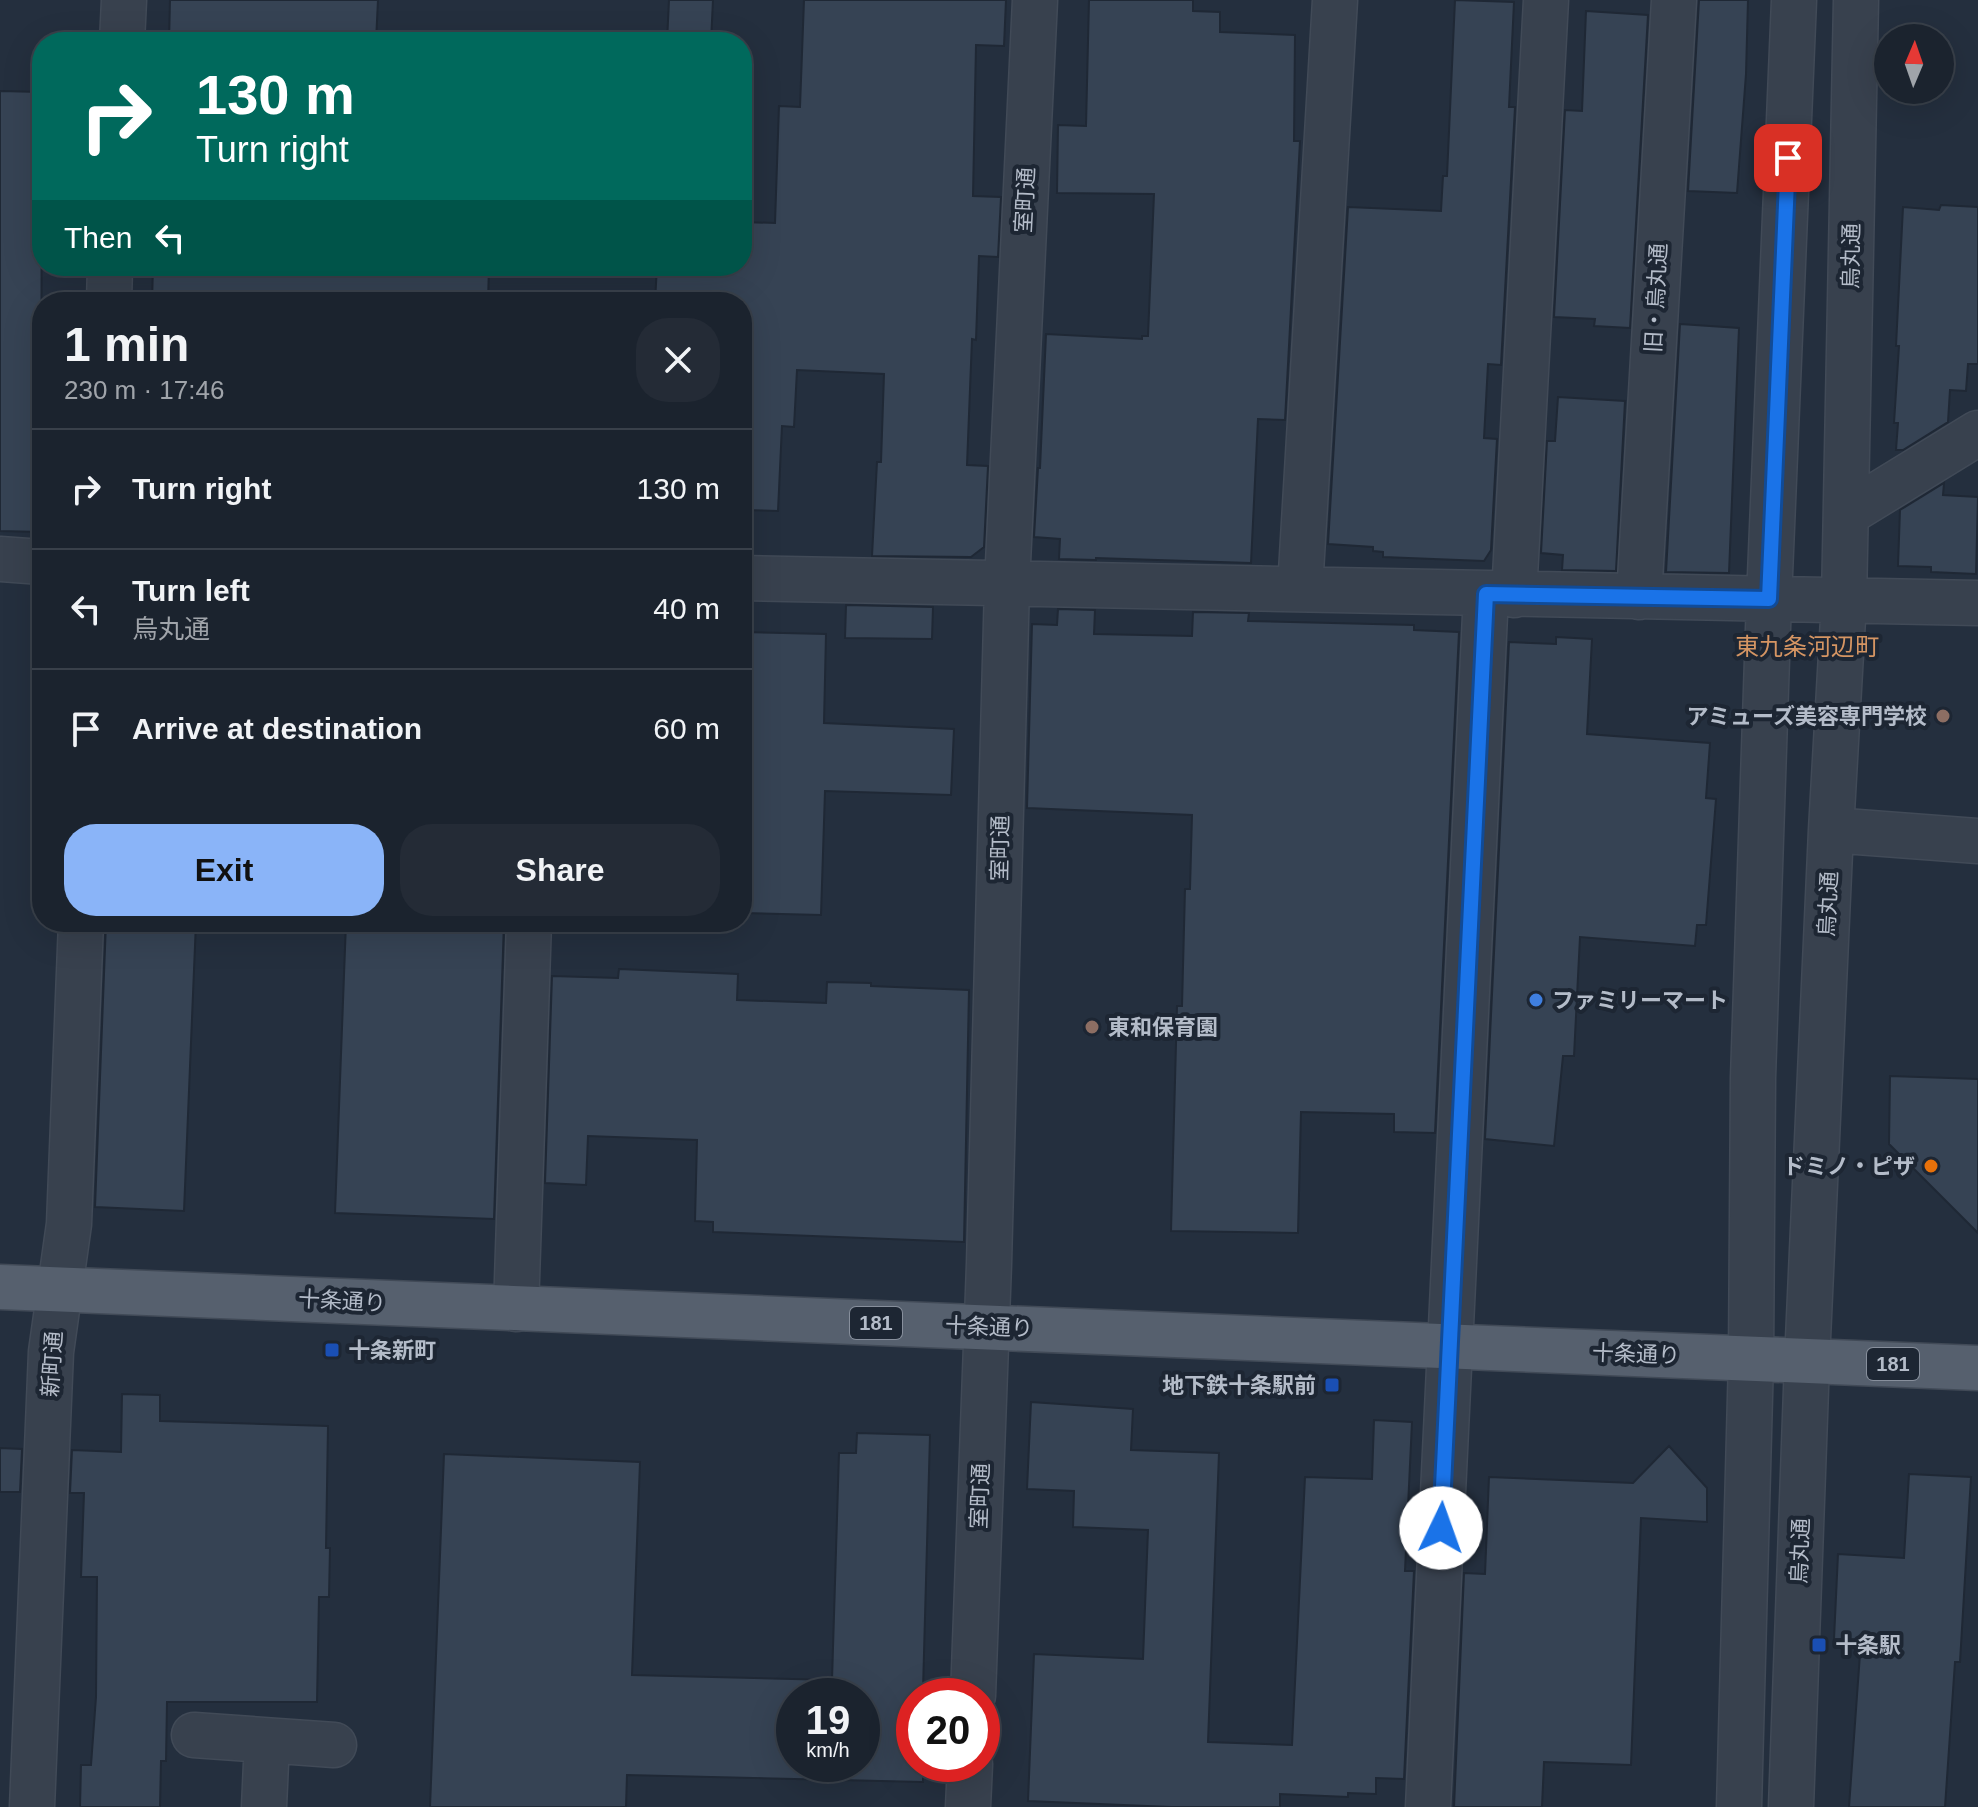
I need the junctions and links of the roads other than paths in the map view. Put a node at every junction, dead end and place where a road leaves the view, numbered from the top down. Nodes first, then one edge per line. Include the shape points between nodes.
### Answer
1 (124, 0) edge
2 (1035, 0) edge
3 (1335, 0) edge
4 (1546, 0) edge
5 (1674, 0) edge
6 (1794, 0) edge
7 (1856, 0) edge
8 (122, 32) edge
9 (1978, 433) edge
10 (1846, 514) junction
11 (0, 559) edge
12 (32, 561) edge
13 (752, 578) edge
14 (1007, 584) junction
15 (1300, 589) junction
16 (1500, 594) junction
17 (1639, 597) junction
18 (1769, 599) junction
19 (1844, 601) junction
20 (1978, 603) edge
21 (1831, 830) junction
22 (1978, 841) edge
23 (81, 932) edge
24 (529, 932) edge
25 (0, 1287) edge
26 (60, 1290) junction
27 (516, 1309) junction
28 (987, 1327) junction
29 (1450, 1347) junction
30 (1751, 1359) junction
31 (1807, 1361) junction
32 (1978, 1368) edge
33 (974, 1678) edge
34 (194, 1735) dead end
35 (267, 1741) junction
36 (334, 1745) dead end
37 (969, 1782) edge
38 (1425, 1805) edge
39 (32, 1807) edge
40 (264, 1807) edge
41 (968, 1807) edge
42 (1739, 1807) edge
43 (1791, 1807) edge

1 - 8 street
2 - 14 street, 室町通
3 - 15 street
4 - 16 street
5 - 17 street, 旧・烏丸通
6 - 18 street
7 - 10 street, 烏丸通
9 - 10 street
10 - 19 street, 烏丸通
11 - 12 street
13 - 14 street
14 - 15 street
14 - 28 street, 室町通
15 - 16 street
16 - 17 street
16 - 29 street
17 - 18 street
18 - 19 street
18 - 30 street via 1753,1078
19 - 20 street
19 - 21 street, 烏丸通
21 - 22 street
21 - 31 street, 烏丸通
23 - 26 street, 新町通 via 69,1224
24 - 27 street
25 - 26 main road, 十条通り / 181
26 - 27 main road, 十条通り / 181
26 - 39 street, 新町通 via 51,1352
27 - 28 main road, 十条通り / 181
28 - 29 main road, 十条通り / 181
28 - 33 street, 室町通
29 - 30 main road, 十条通り / 181
29 - 38 street
30 - 31 main road, 十条通り / 181
30 - 42 street
31 - 32 main road, 十条通り / 181
31 - 43 street, 烏丸通
34 - 35 street
35 - 36 street
35 - 40 street
37 - 41 street

